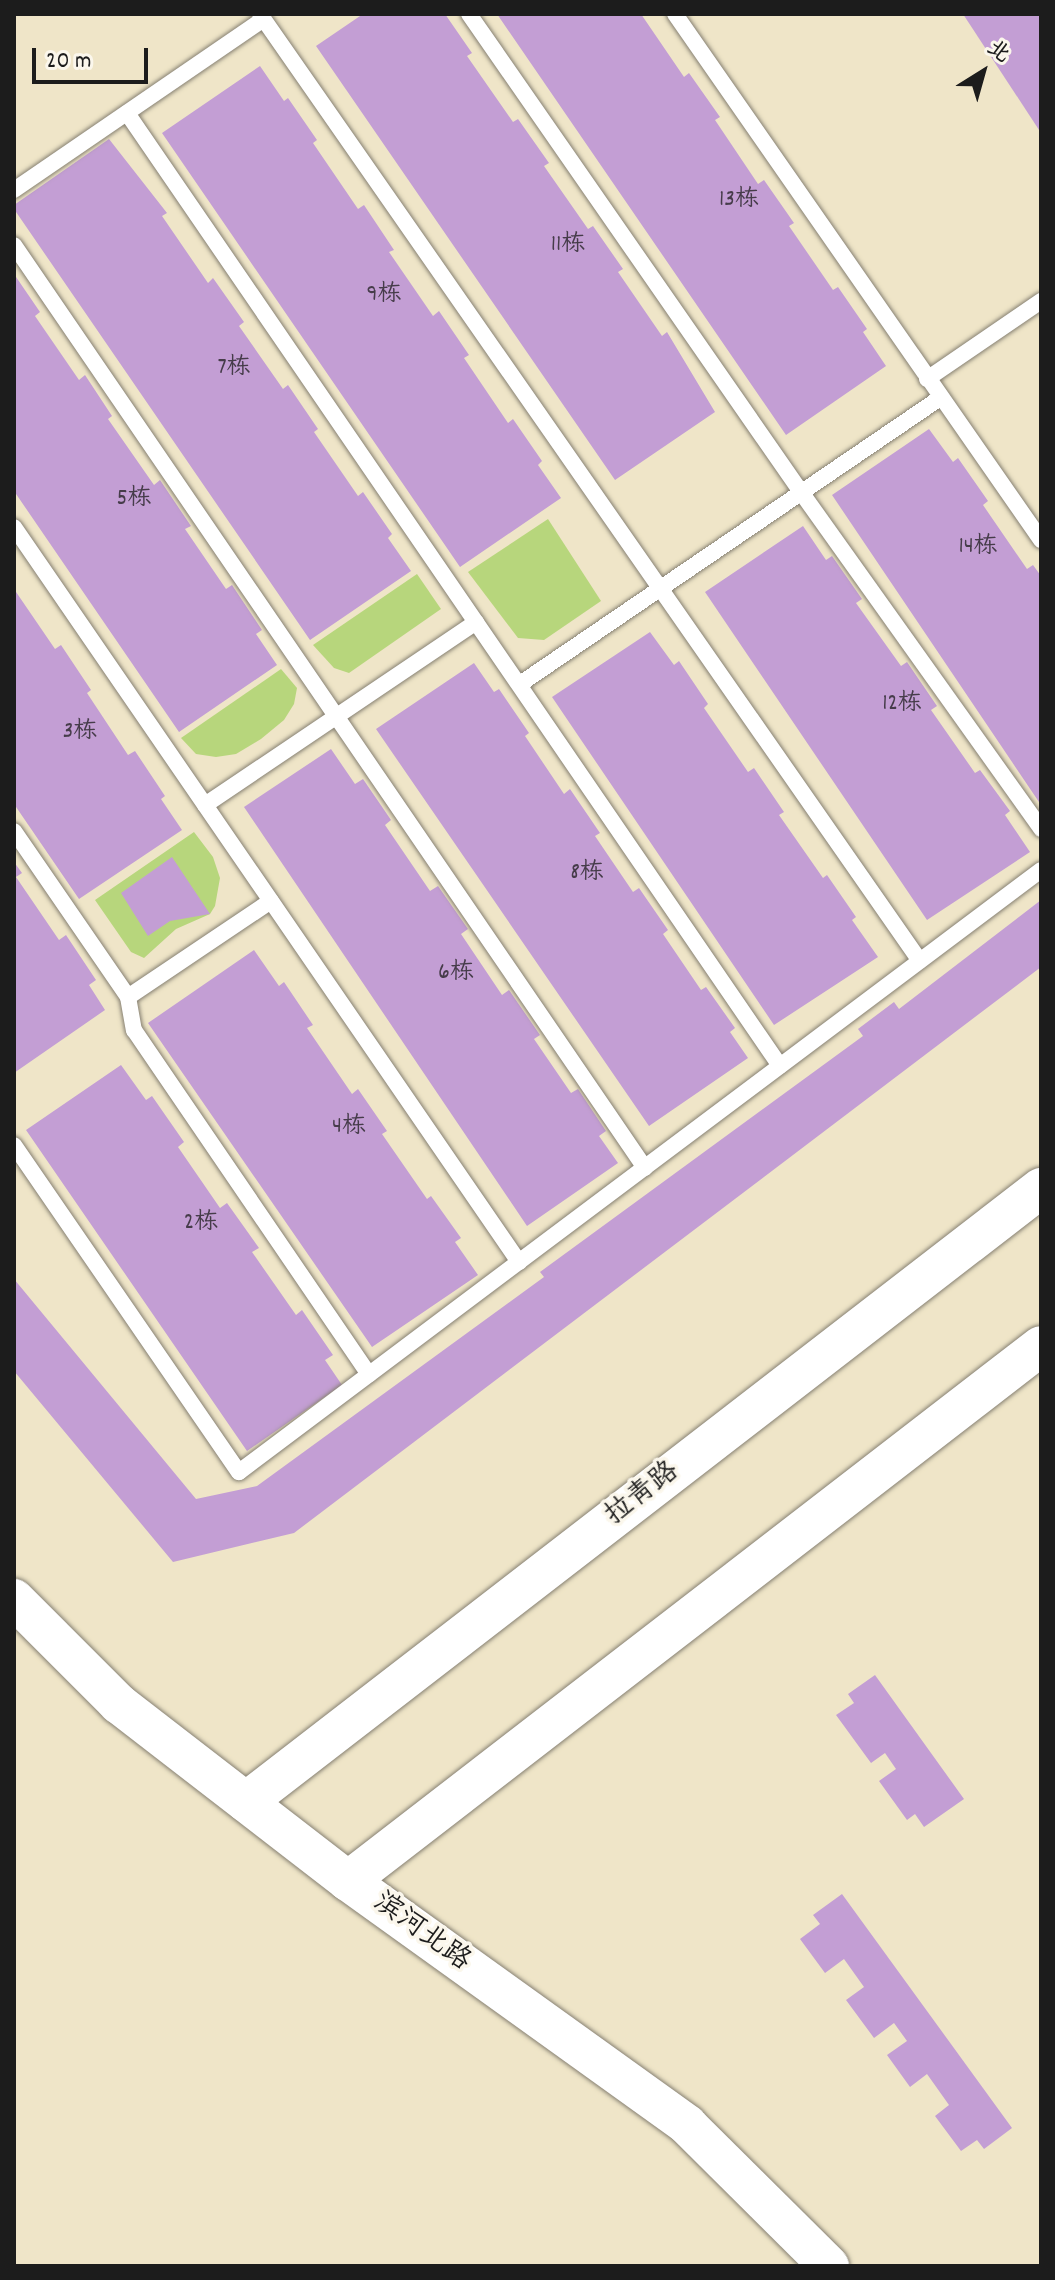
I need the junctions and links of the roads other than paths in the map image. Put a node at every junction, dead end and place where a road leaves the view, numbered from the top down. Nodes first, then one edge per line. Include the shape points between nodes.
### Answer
1 (469, 14) edge
2 (675, 14) edge
3 (261, 17) edge
4 (127, 113) junction
5 (14, 190) edge
6 (14, 245) edge
7 (1041, 301) edge
8 (927, 379) junction
9 (940, 398) junction
10 (801, 492) junction
11 (14, 527) edge
12 (1041, 540) edge
13 (660, 589) junction
14 (476, 622) junction
15 (520, 684) junction
16 (335, 717) junction
17 (205, 805) junction
18 (1041, 829) edge
19 (14, 831) edge
20 (1041, 870) edge
21 (271, 901) junction
22 (920, 961) junction
23 (128, 997) junction
24 (780, 1066) junction
25 (14, 1145) edge
26 (645, 1168) junction
27 (1041, 1188) edge
28 (519, 1262) junction
29 (1041, 1346) edge
30 (369, 1375) junction
31 (14, 1599) edge
32 (246, 1802) junction
33 (348, 1881) junction
34 (829, 2266) edge

1 - 10 lane
2 - 8 lane
3 - 4 lane
3 - 13 lane
4 - 5 lane
4 - 14 lane
6 - 16 lane
7 - 8 lane
8 - 9 lane
9 - 10 lane
9 - 12 lane
10 - 13 lane
10 - 18 lane
11 - 17 lane
13 - 15 lane
13 - 22 lane
14 - 15 lane
14 - 16 lane
15 - 24 lane
16 - 17 lane
16 - 26 lane
17 - 21 lane
19 - 23 lane
20 - 22 lane
21 - 23 lane
21 - 28 lane
22 - 24 lane
23 - 30 lane via 134,1030
24 - 26 lane
25 - 30 lane via 239,1472
26 - 28 lane
27 - 32 street, 拉青路
28 - 30 lane
29 - 33 street
31 - 32 street, 滨河北路 via 119,1704
32 - 33 street, 滨河北路
33 - 34 street, 滨河北路 via 687,2125

